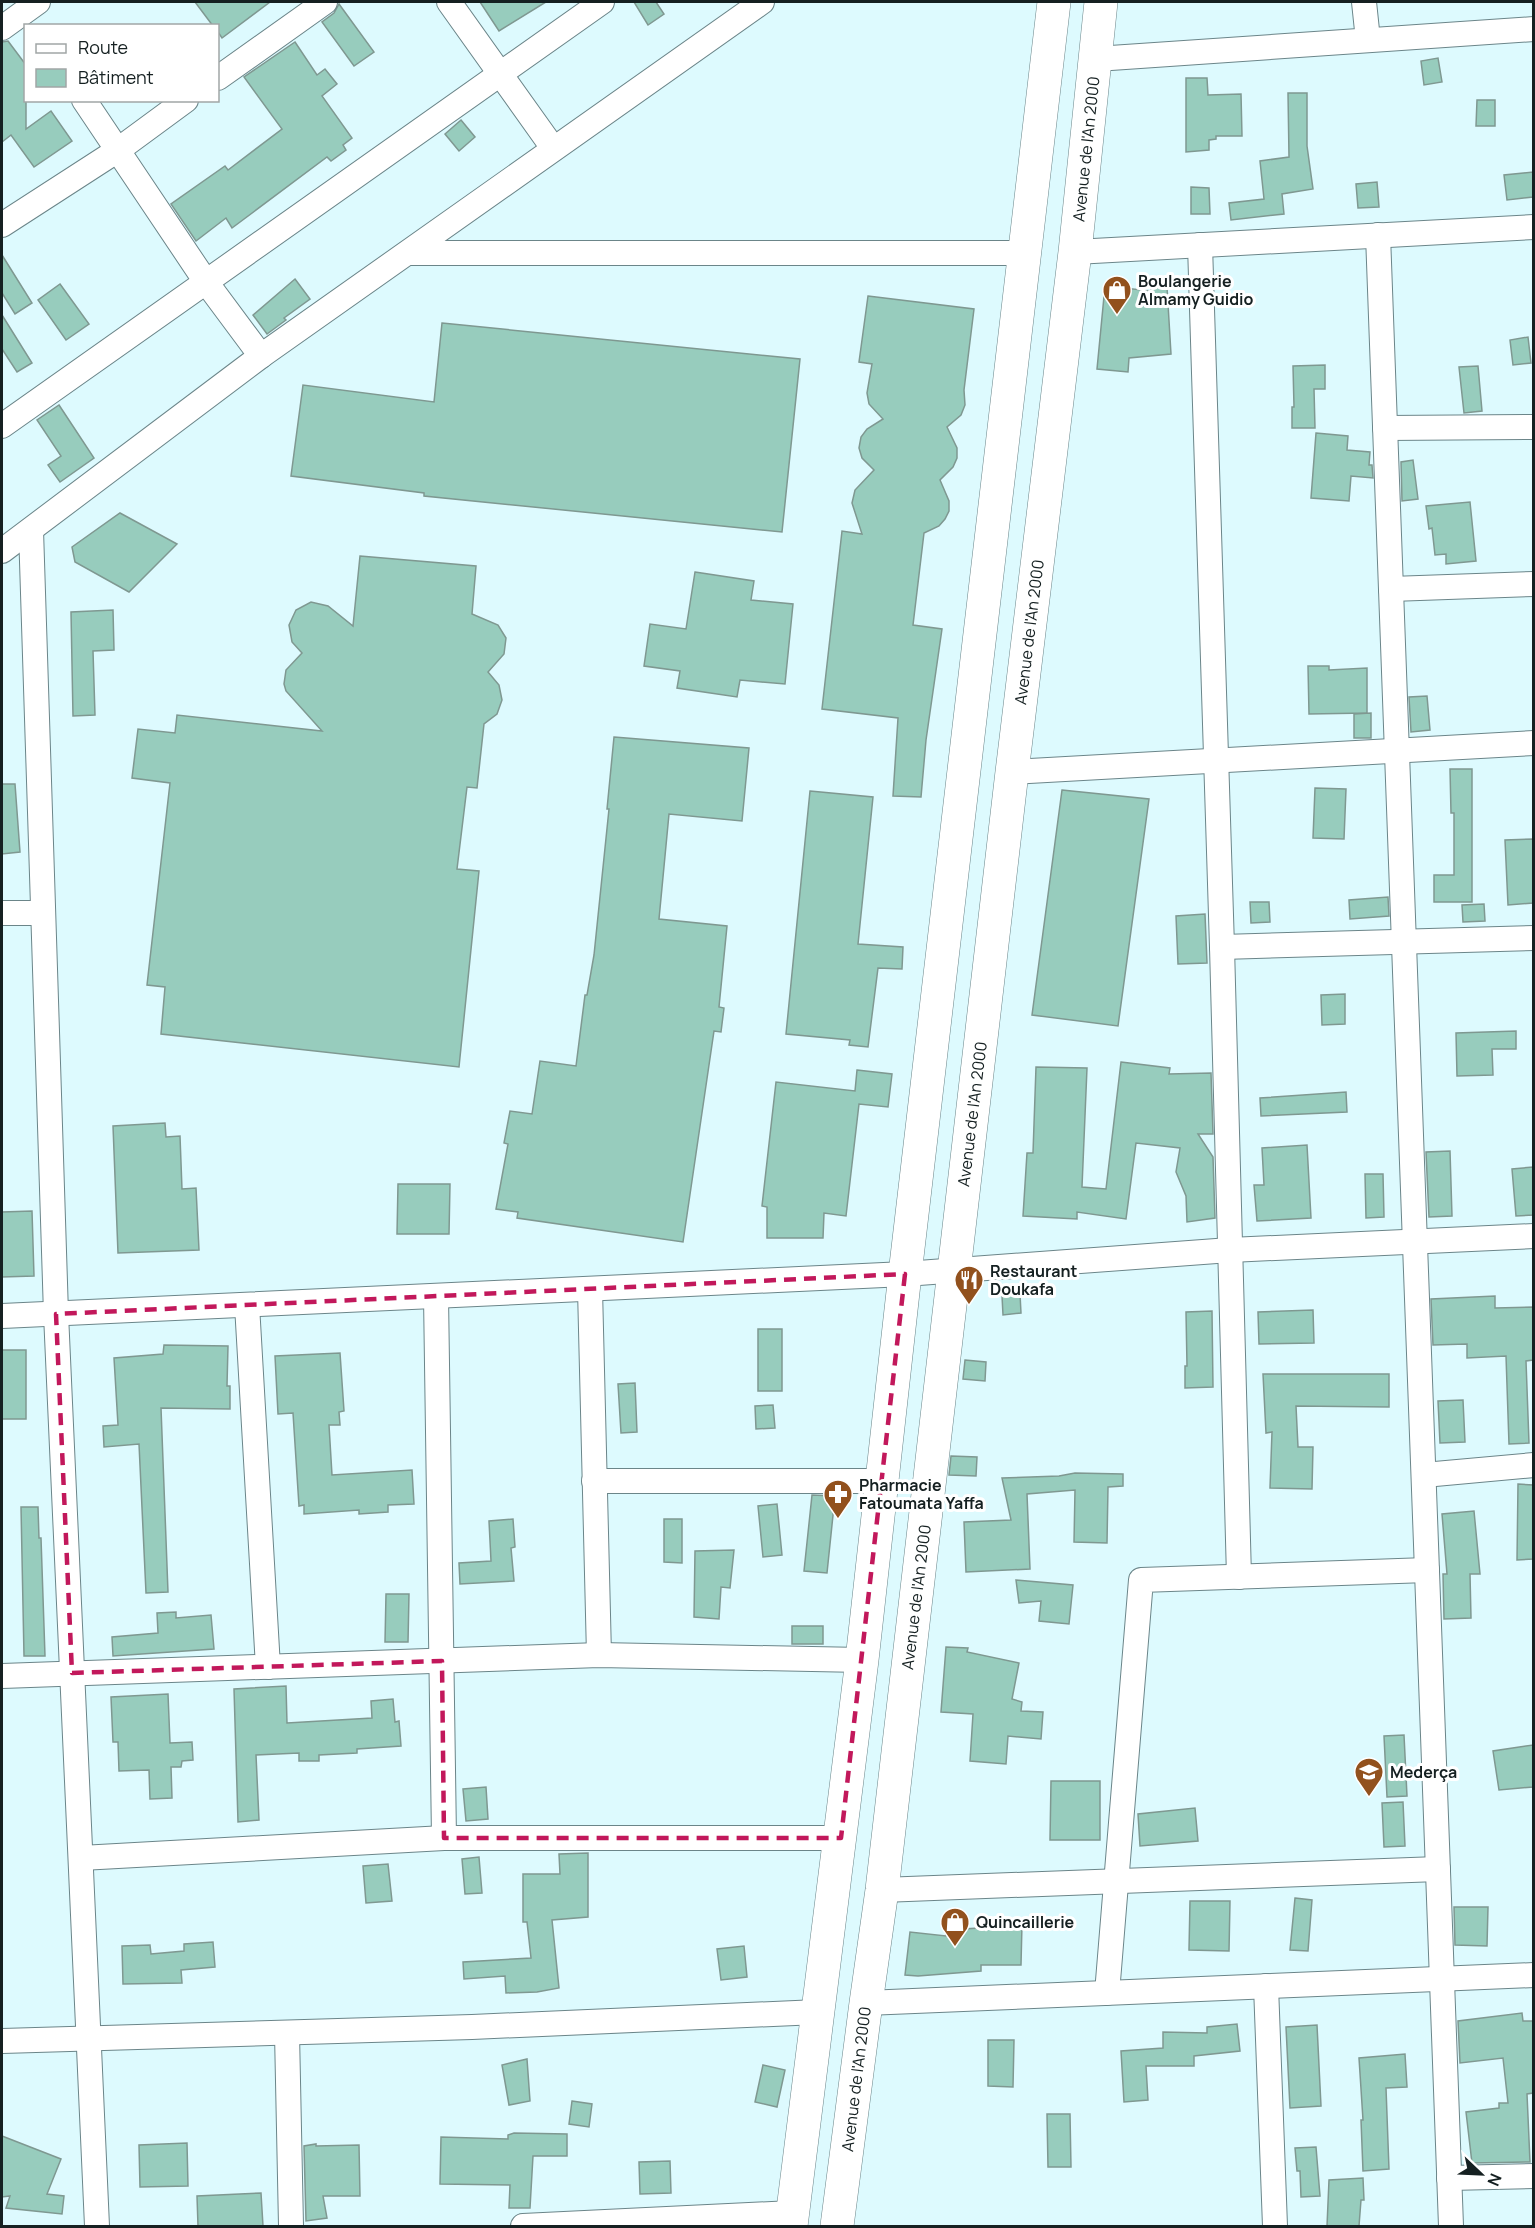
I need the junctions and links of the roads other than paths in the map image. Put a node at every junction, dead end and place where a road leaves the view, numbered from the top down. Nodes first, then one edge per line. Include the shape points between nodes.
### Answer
1 (324, 2) edge
2 (449, 2) edge
3 (602, 2) edge
4 (762, 2) edge
5 (1054, 2) edge
6 (1101, 2) edge
7 (1364, 2) edge
8 (27, 10) edge
9 (2, 28) edge
10 (1533, 29) edge
11 (1368, 40) junction
12 (1096, 59) junction
13 (500, 74) junction
14 (219, 77) edge
15 (85, 102) edge
16 (183, 102) edge
17 (553, 148) junction
18 (118, 150) junction
19 (2, 225) edge
20 (1533, 226) edge
21 (1378, 235) junction
22 (1200, 245) junction
23 (1075, 252) junction
24 (408, 253) junction
25 (1024, 253) junction
26 (206, 282) junction
27 (261, 356) junction
28 (2, 426) edge
29 (1533, 427) edge
30 (1385, 428) junction
31 (31, 530) junction
32 (2, 550) edge
33 (1533, 584) edge
34 (1391, 589) junction
35 (1533, 743) edge
36 (1397, 751) junction
37 (1215, 762) junction
38 (1012, 772) junction
39 (2, 913) edge
40 (43, 913) junction
41 (1533, 938) edge
42 (1404, 942) junction
43 (1222, 947) junction
44 (1533, 1236) edge
45 (1415, 1242) junction
46 (1230, 1250) junction
47 (953, 1270) junction
48 (905, 1274) junction
49 (590, 1289) junction
50 (436, 1296) junction
51 (246, 1305) junction
52 (56, 1314) junction
53 (2, 1316) edge
54 (1533, 1465) edge
55 (1424, 1475) junction
56 (594, 1480) junction
57 (882, 1480) junction
58 (1427, 1570) junction
59 (1239, 1577) junction
60 (599, 1655) junction
61 (862, 1660) junction
62 (442, 1661) junction
63 (268, 1667) junction
64 (72, 1673) junction
65 (2, 1676) edge
66 (444, 1838) junction
67 (841, 1838) junction
68 (81, 1858) junction
69 (1438, 1869) junction
70 (1116, 1881) junction
71 (882, 1890) junction
72 (1533, 1975) edge
73 (1442, 1979) junction
74 (1266, 1986) junction
75 (1107, 1993) junction
76 (866, 2003) junction
77 (818, 2012) junction
78 (287, 2033) junction
79 (89, 2038) junction
80 (2, 2041) edge
81 (1533, 2176) edge
82 (1449, 2178) junction
83 (792, 2220) edge
84 (98, 2226) edge
85 (291, 2226) edge
86 (523, 2226) edge
87 (837, 2226) edge
88 (1275, 2226) edge
89 (1451, 2226) edge

1 - 14 street
2 - 13 street
3 - 13 street
4 - 17 street
5 - 25 main road
6 - 12 main road, Avenue de l'An 2000
7 - 11 street
8 - 9 street
10 - 11 street
11 - 12 street
12 - 23 main road, Avenue de l'An 2000
13 - 17 street
13 - 26 street
15 - 18 street
16 - 18 street
17 - 24 street
18 - 19 street
18 - 26 street
20 - 21 street
21 - 22 street
21 - 30 street
22 - 23 street
22 - 37 street
23 - 38 main road, Avenue de l'An 2000
24 - 25 street
24 - 27 street
25 - 48 main road
26 - 27 street
26 - 28 street
27 - 31 street
29 - 30 street
30 - 34 street
31 - 32 street
31 - 40 street
33 - 34 street
34 - 36 street
35 - 36 street
36 - 37 street
36 - 42 street
37 - 38 street
37 - 43 street
38 - 47 main road, Avenue de l'An 2000
39 - 40 street
40 - 52 street
41 - 42 street
42 - 43 street
42 - 45 street
43 - 46 street
44 - 45 street
45 - 46 street
45 - 55 street
46 - 47 street
46 - 59 street
47 - 48 street
47 - 71 main road, Avenue de l'An 2000
48 - 49 street
48 - 57 main road
49 - 50 street
49 - 56 street
50 - 51 street
50 - 62 street
51 - 52 street
51 - 63 street
52 - 53 street
52 - 64 street
54 - 55 street
55 - 58 street
56 - 57 street
56 - 60 street
57 - 61 main road
58 - 59 street
58 - 69 street
59 - 70 street via 1141,1580
60 - 61 street
60 - 62 street
61 - 67 main road
62 - 63 street
62 - 66 street
63 - 64 street
64 - 65 street
64 - 68 street
66 - 67 street
66 - 68 street
67 - 77 main road
68 - 79 street
69 - 70 street
69 - 73 street
70 - 71 street
70 - 75 street
71 - 76 main road, Avenue de l'An 2000
72 - 73 street
73 - 74 street
73 - 82 street
74 - 75 street
74 - 88 street
75 - 76 street
76 - 87 main road, Avenue de l'An 2000
77 - 78 street
77 - 83 main road
78 - 79 street
78 - 85 street
79 - 80 street
79 - 84 street
81 - 82 street
82 - 89 street
83 - 86 street

